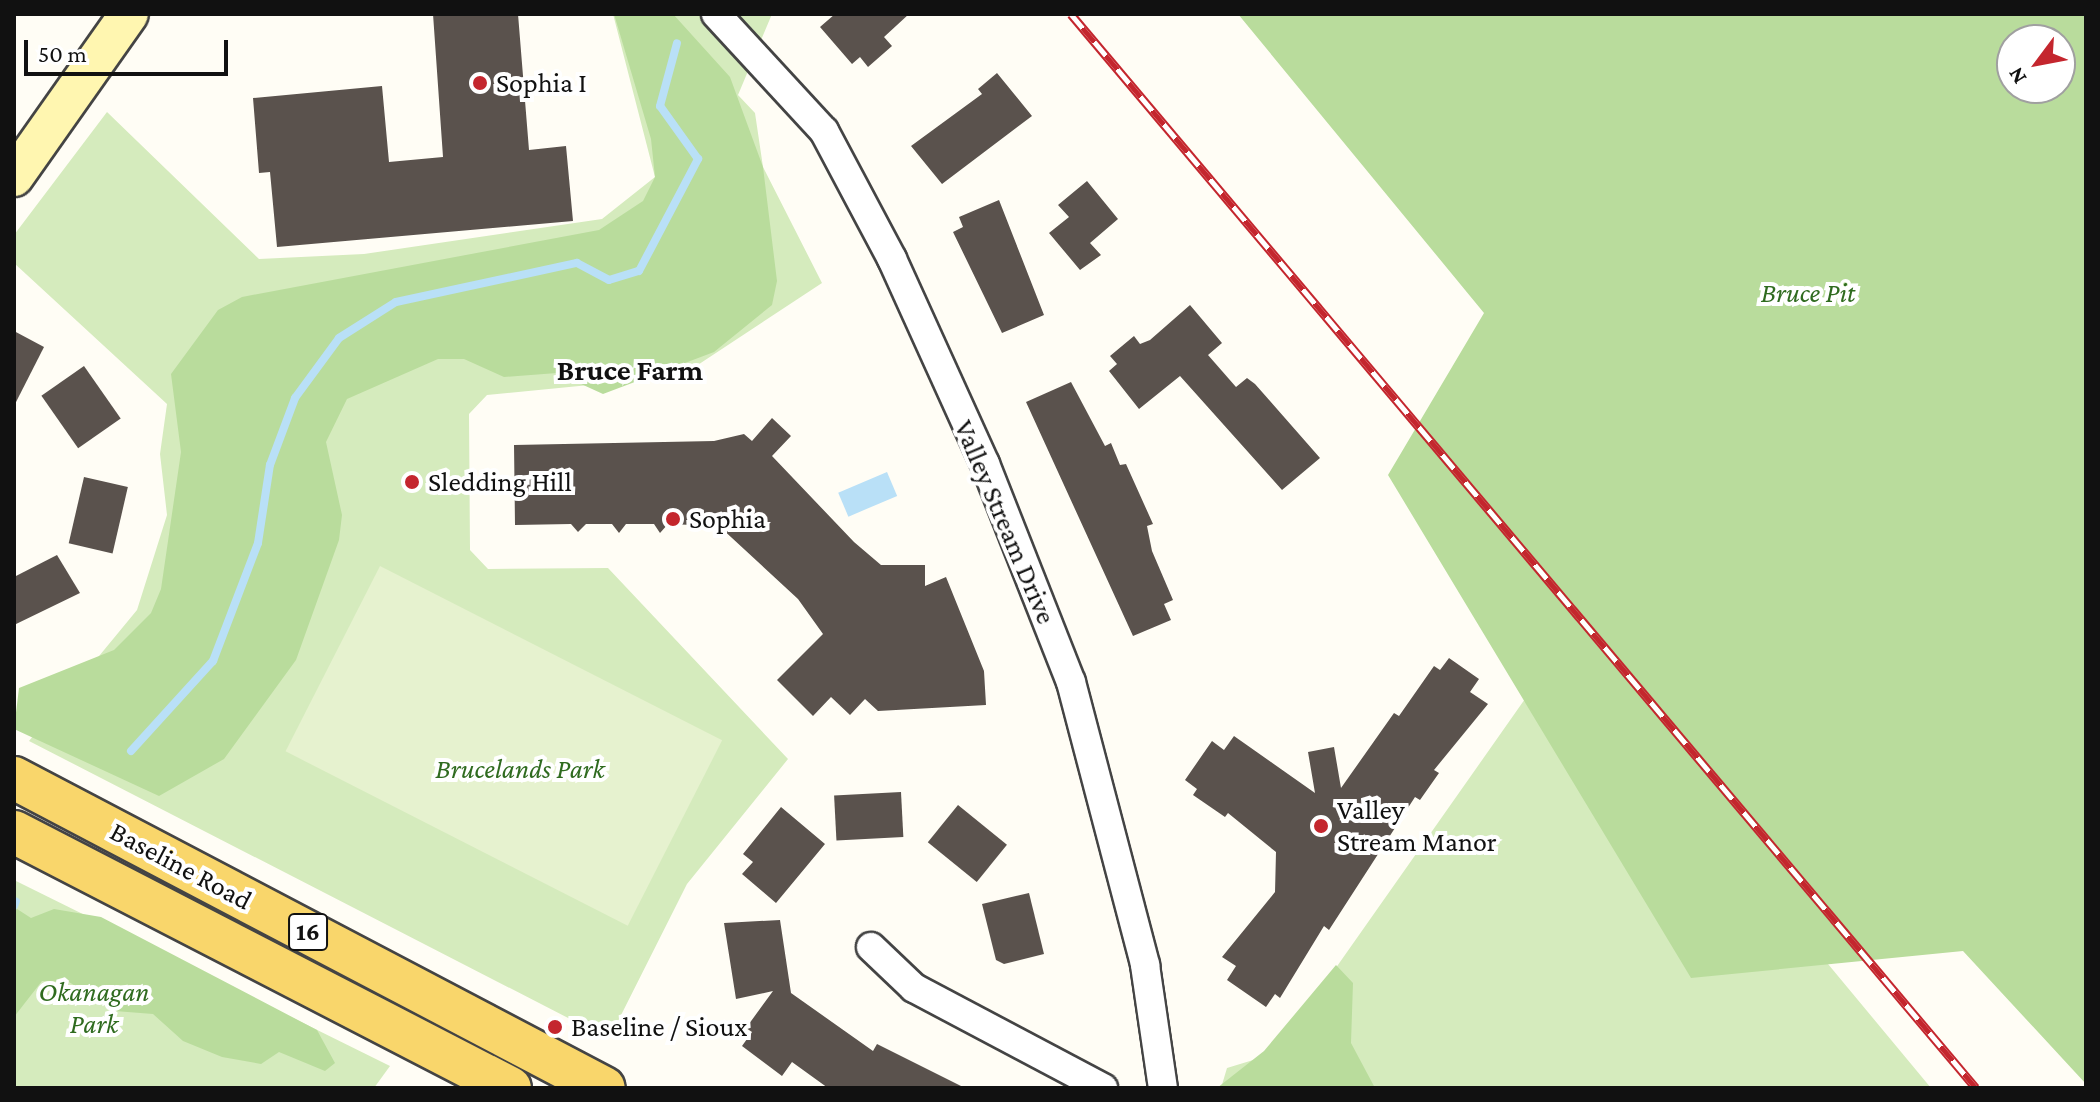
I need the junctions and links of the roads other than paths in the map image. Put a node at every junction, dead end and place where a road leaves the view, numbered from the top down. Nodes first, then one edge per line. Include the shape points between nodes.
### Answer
1 (129, 14) edge
2 (716, 14) edge
3 (14, 177) edge
4 (14, 778) edge
5 (14, 832) edge
6 (871, 947) dead end
7 (510, 1088) edge
8 (602, 1088) edge
9 (1103, 1088) edge
10 (1163, 1088) edge

1 - 3 street
2 - 10 street, Valley Stream Drive via 824,131 892,259 985,464 1071,682 1145,965
4 - 8 main road, Baseline Road / 16
5 - 7 main road, Baseline Road / 16
6 - 9 street via 914,988

